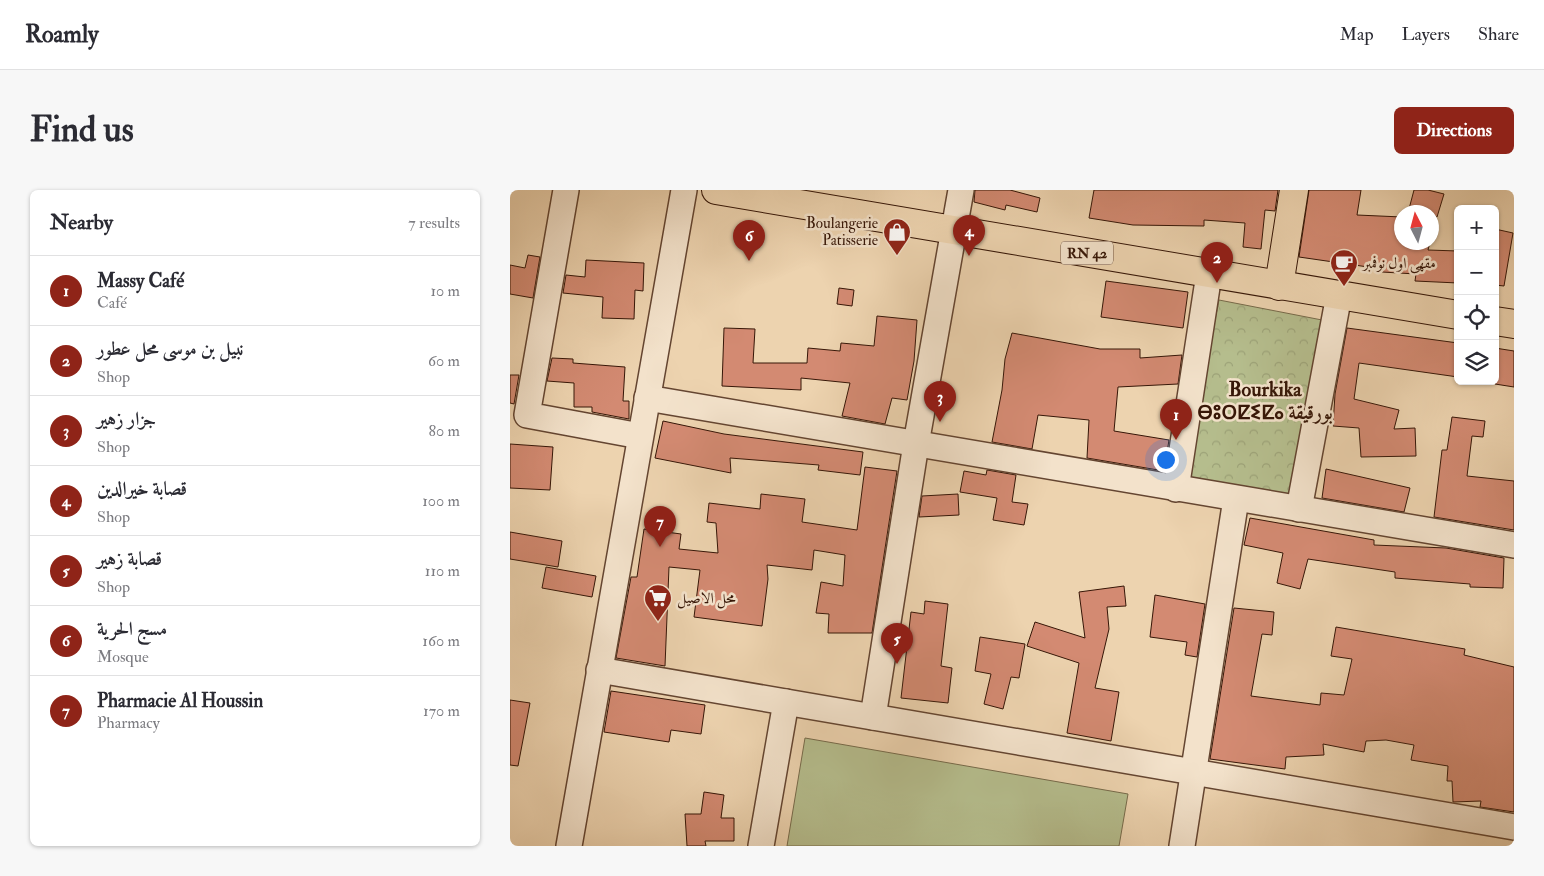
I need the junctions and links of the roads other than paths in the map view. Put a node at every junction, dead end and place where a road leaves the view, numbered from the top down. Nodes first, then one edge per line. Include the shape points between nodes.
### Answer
1 (566, 190) edge
2 (684, 190) edge
3 (716, 190) edge
4 (961, 190) edge
5 (1294, 190) edge
6 (954, 229) junction
7 (1209, 274) junction
8 (1279, 286) junction
9 (1339, 296) junction
10 (1454, 314) edge
11 (1499, 322) edge
12 (1514, 324) edge
13 (647, 398) junction
14 (519, 414) edge
15 (640, 436) junction
16 (916, 444) junction
17 (1176, 489) junction
18 (1236, 499) junction
19 (1299, 509) junction
20 (1514, 545) edge
21 (599, 670) junction
22 (786, 702) junction
23 (873, 717) junction
24 (1194, 771) junction
25 (1514, 827) edge
26 (569, 846) edge
27 (761, 846) edge
28 (1182, 846) edge

1 - 14 street
2 - 13 street
3 - 6 main road, RN 42
4 - 6 street
5 - 8 main road
6 - 7 main road, RN 42
6 - 16 street
7 - 8 main road, RN 42
7 - 17 street
8 - 9 main road, RN 42
9 - 10 main road, RN 42
9 - 19 street
11 - 12 main road
13 - 15 street
13 - 16 street
14 - 15 street
15 - 21 street
16 - 17 street
16 - 23 street
17 - 18 street
18 - 19 street
18 - 24 street
19 - 20 street
21 - 22 street
21 - 26 street
22 - 23 street
22 - 27 street
23 - 24 street
24 - 25 street
24 - 28 street

